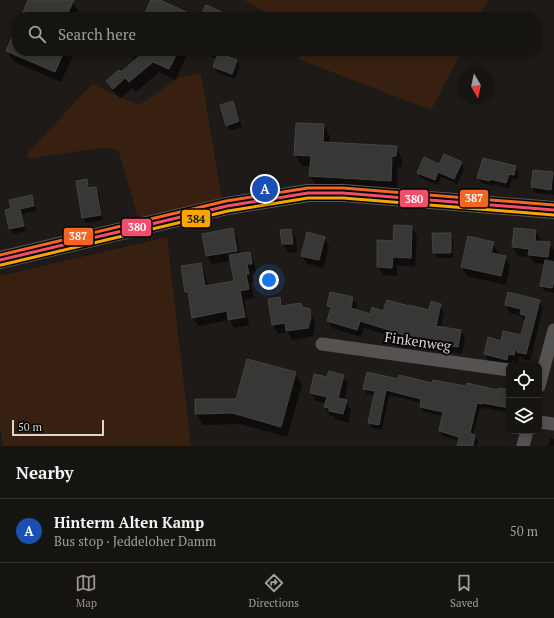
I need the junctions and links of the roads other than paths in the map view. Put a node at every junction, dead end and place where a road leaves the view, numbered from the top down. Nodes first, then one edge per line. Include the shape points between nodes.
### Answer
1 (554, 210) edge
2 (0, 260) edge
3 (554, 330) edge
4 (322, 344) dead end
5 (506, 370) edge
6 (542, 371) edge
7 (542, 422) edge
8 (554, 424) edge
9 (526, 434) edge
10 (523, 446) edge

1 - 2 main road via 344,193 308,193 227,206
3 - 6 street
4 - 5 street, Finkenweg
7 - 8 street
9 - 10 street

